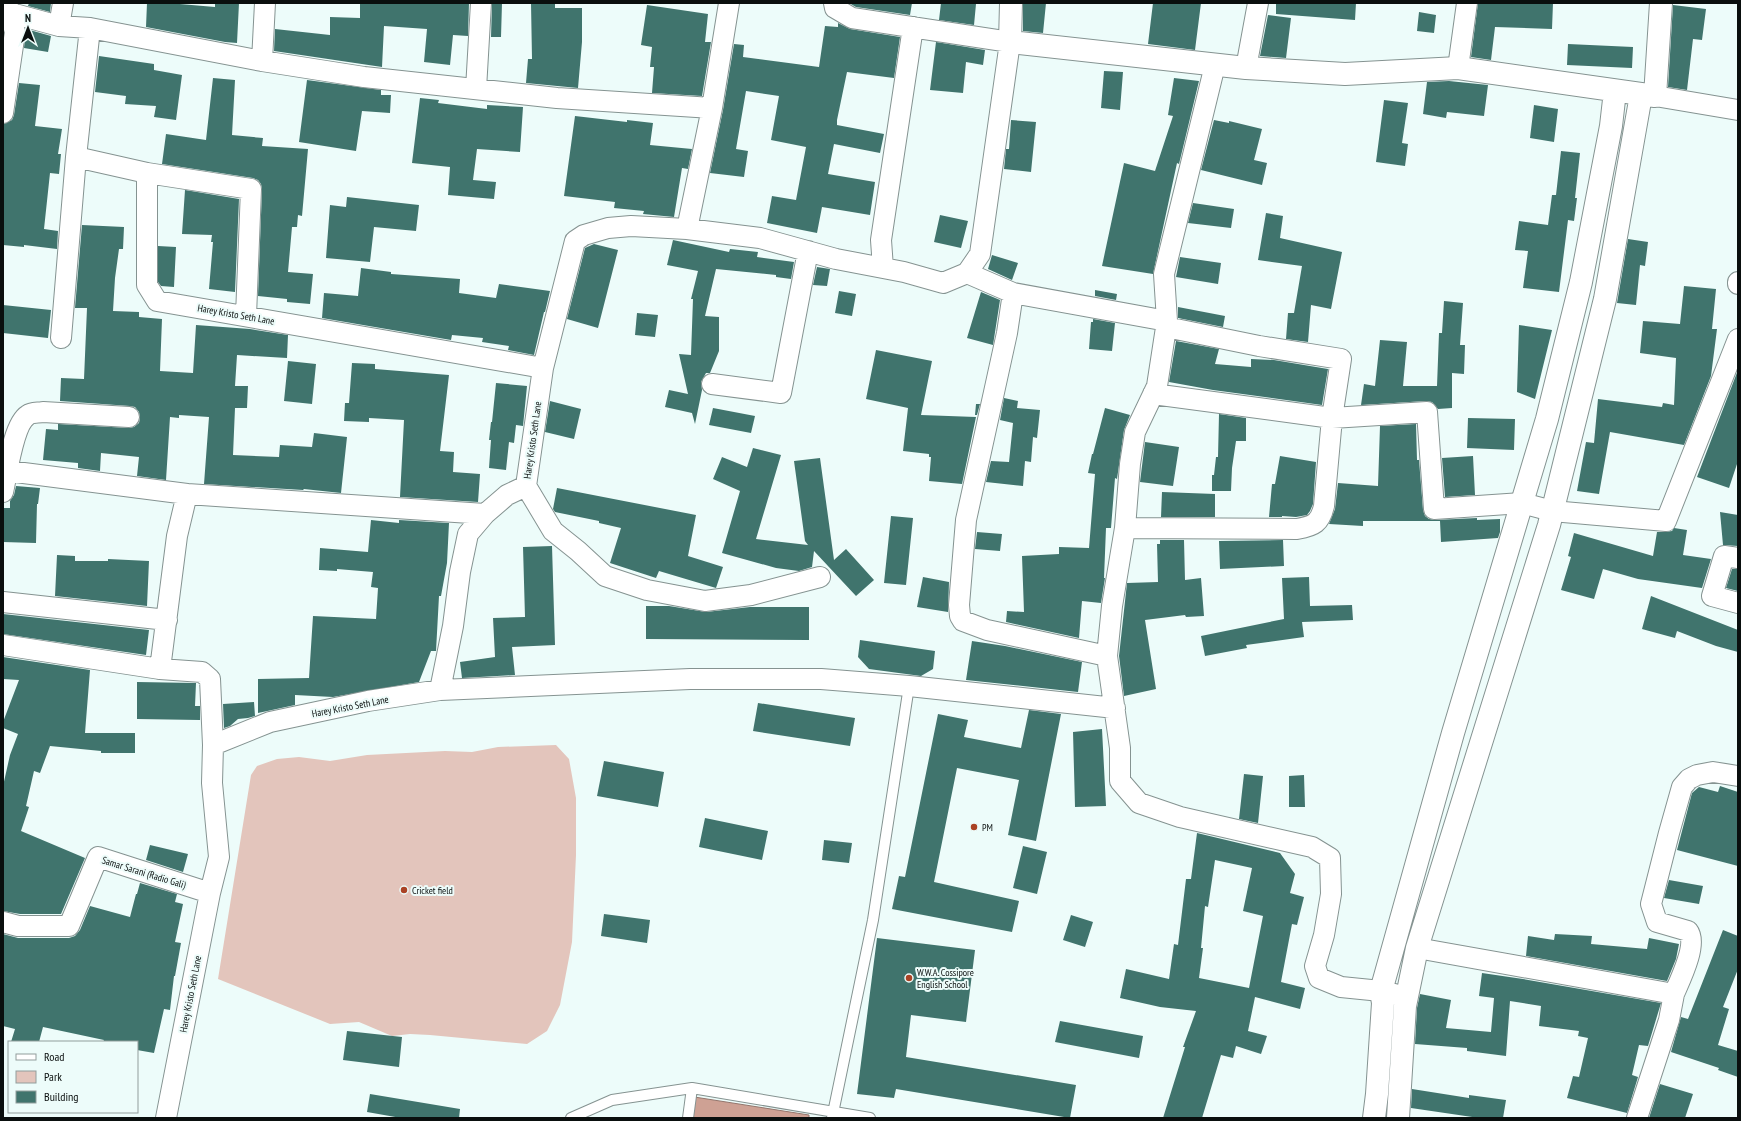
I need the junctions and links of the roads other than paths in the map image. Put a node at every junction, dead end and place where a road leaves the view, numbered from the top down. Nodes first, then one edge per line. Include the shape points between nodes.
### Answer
1 (64, 3) edge
2 (265, 3) edge
3 (481, 3) edge
4 (729, 3) edge
5 (834, 3) edge
6 (1011, 3) edge
7 (1258, 3) edge
8 (1467, 3) edge
9 (1661, 3) edge
10 (9, 8) edge
11 (59, 26) junction
12 (913, 27) junction
13 (90, 28) junction
14 (1010, 42) junction
15 (262, 61) junction
16 (1215, 65) junction
17 (1246, 68) junction
18 (1458, 68) junction
19 (476, 89) junction
20 (1615, 91) junction
21 (1648, 96) junction
22 (712, 108) junction
23 (1738, 110) edge
24 (3, 113) edge
25 (76, 157) junction
26 (147, 173) junction
27 (687, 229) junction
28 (808, 251) junction
29 (883, 268) junction
30 (967, 273) junction
31 (1013, 293) junction
32 (246, 316) junction
33 (1166, 324) junction
34 (61, 338) dead end
35 (1738, 340) edge
36 (542, 368) junction
37 (712, 384) dead end
38 (1153, 394) junction
39 (129, 417) dead end
40 (1332, 418) junction
41 (8, 471) junction
42 (526, 486) junction
43 (3, 492) edge
44 (187, 494) junction
45 (1522, 503) junction
46 (1552, 511) junction
47 (484, 514) junction
48 (1125, 528) junction
49 (1738, 558) edge
50 (820, 577) dead end
51 (3, 602) edge
52 (1738, 603) edge
53 (167, 620) junction
54 (3, 645) edge
55 (1107, 656) junction
56 (160, 669) junction
57 (909, 686) junction
58 (440, 690) junction
59 (1115, 708) junction
60 (213, 745) junction
61 (1738, 776) edge
62 (210, 893) junction
63 (3, 922) edge
64 (1417, 948) junction
65 (1381, 991) junction
66 (1674, 994) junction
67 (1407, 997) junction
68 (692, 1088) junction
69 (833, 1115) edge
70 (166, 1118) edge
71 (572, 1118) edge
72 (688, 1118) edge
73 (870, 1118) edge
74 (1374, 1118) edge
75 (1398, 1118) edge
76 (1637, 1118) edge

1 - 11 street
2 - 15 street
3 - 19 street
4 - 22 street
5 - 12 street via 835,8 852,18
6 - 14 street
7 - 17 street
8 - 18 street
9 - 21 street
10 - 11 street
10 - 24 street via 15,32
11 - 13 street
12 - 14 street
12 - 29 street via 881,240
13 - 15 street
13 - 25 street
14 - 16 street
14 - 30 street via 980,254
15 - 19 street
16 - 17 street
16 - 33 street via 1164,274
17 - 18 street via 1345,74
18 - 20 street
19 - 22 street via 557,98
20 - 21 street
20 - 45 street via 1611,126 1581,282 1547,419
21 - 23 street
21 - 46 street via 1605,299
22 - 27 street
25 - 26 street
25 - 34 street
26 - 32 street, Harey Kristo Seth Lane via 147,285 158,301
26 - 32 street via 250,189
27 - 28 street via 760,238
27 - 36 street via 631,226 608,228 584,235 576,241
28 - 29 street
28 - 37 street via 781,393
29 - 30 street via 943,283
30 - 31 street
31 - 33 street
31 - 55 street via 1007,333 966,520 960,616 963,621 987,630
32 - 36 street, Harey Kristo Seth Lane
33 - 38 street via 1157,386
33 - 40 street via 1259,346 1341,360
35 - 46 street via 1666,521
36 - 42 street, Harey Kristo Seth Lane
38 - 40 street
38 - 48 street via 1135,432
39 - 41 street via 32,413 20,423
40 - 45 street via 1427,412 1434,509
40 - 48 street via 1324,506 1315,524 1297,529
41 - 43 street
41 - 44 street
42 - 47 street, Harey Kristo Seth Lane via 507,495
42 - 50 street via 554,531 605,576 647,590 705,601 751,596
44 - 47 street
44 - 53 street via 177,536
45 - 46 street
45 - 65 street via 1453,734
46 - 64 street via 1494,706
47 - 58 street, Harey Kristo Seth Lane via 468,534
48 - 55 street via 1112,606
49 - 52 street via 1724,556 1712,596
51 - 53 street
53 - 56 street
54 - 56 street
55 - 59 street
56 - 60 street via 202,672 210,679
57 - 58 street via 821,679 690,679
57 - 59 street
57 - 69 lane via 873,920
58 - 60 street, Harey Kristo Seth Lane via 368,701 270,722
59 - 65 street via 1120,748 1120,781 1139,803 1180,817 1312,846 1330,858 1331,894 1324,935 1315,966 1319,978 1341,987
60 - 62 street, Harey Kristo Seth Lane via 212,783 219,857
61 - 66 street via 1713,772 1697,775 1682,787 1651,904 1657,922 1688,931 1691,935 1689,953
62 - 63 street, Samar Sarani (Radio Gali) via 98,857 69,926 18,926
62 - 70 street, Harey Kristo Seth Lane
64 - 66 street
64 - 67 street
65 - 67 street
65 - 74 street via 1383,1003
66 - 76 street via 1669,1020
67 - 75 street
68 - 69 lane
68 - 71 lane via 612,1100
68 - 72 lane
69 - 73 lane

